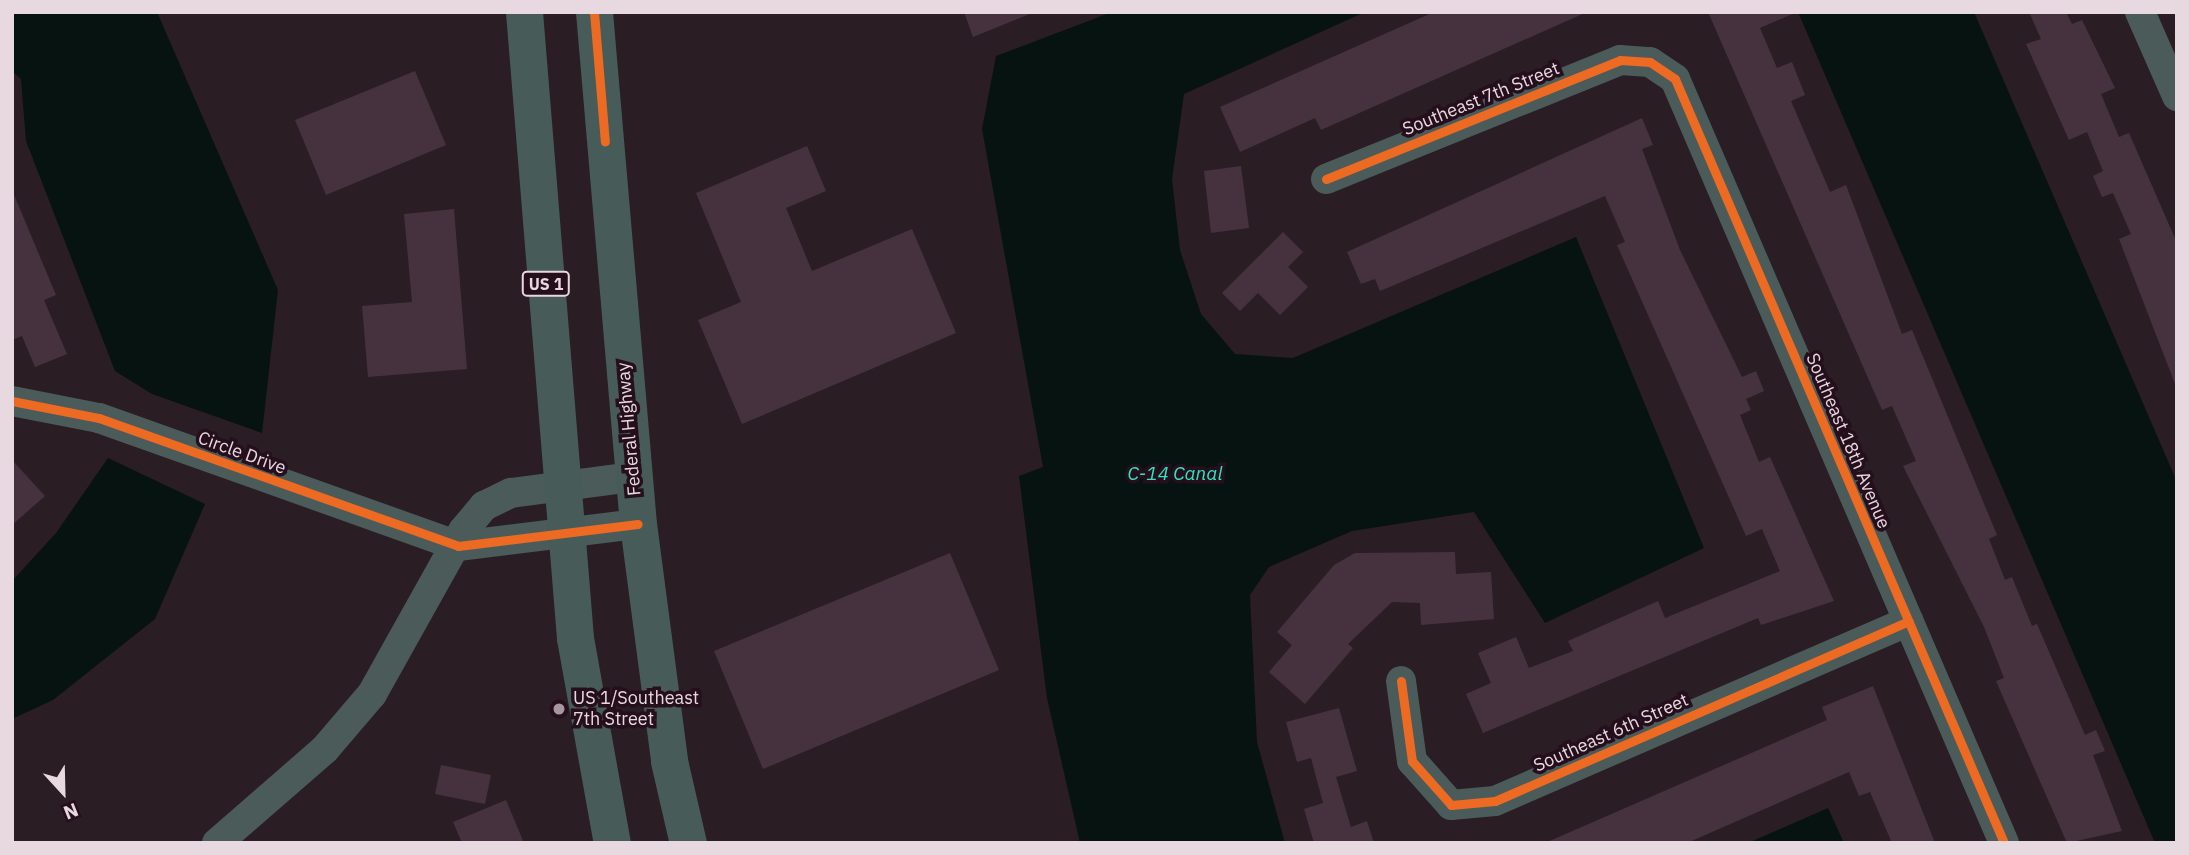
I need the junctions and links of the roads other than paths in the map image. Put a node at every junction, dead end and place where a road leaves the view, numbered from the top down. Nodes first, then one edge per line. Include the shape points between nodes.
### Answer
1 (524, 12) edge
2 (594, 12) edge
3 (2140, 12) edge
4 (1650, 62) joint
5 (2177, 96) edge
6 (1326, 179) dead end
7 (12, 401) edge
8 (633, 477) junction
9 (561, 485) junction
10 (638, 524) junction
11 (565, 533) junction
12 (458, 546) junction
13 (1908, 621) junction
14 (1401, 681) dead end
15 (217, 843) edge
16 (612, 843) edge
17 (688, 843) edge
18 (2004, 843) edge

1 - 9 main road, US 1
2 - 8 main road, Federal Highway
3 - 5 street
4 - 6 street, Southeast 7th Street via 1620,60
4 - 13 street, Southeast 18th Avenue via 1675,79
7 - 12 street, Circle Drive via 99,418
8 - 9 street
8 - 10 main road, Federal Highway
9 - 11 main road, US 1
9 - 12 street via 511,493 484,506
10 - 11 street
10 - 17 main road, Federal Highway via 669,761
11 - 12 street
11 - 16 main road, US 1 via 575,638
12 - 15 street via 372,694 326,750
13 - 14 street, Southeast 6th Street via 1495,801 1451,805 1412,761
13 - 18 street, Southeast 18th Avenue

